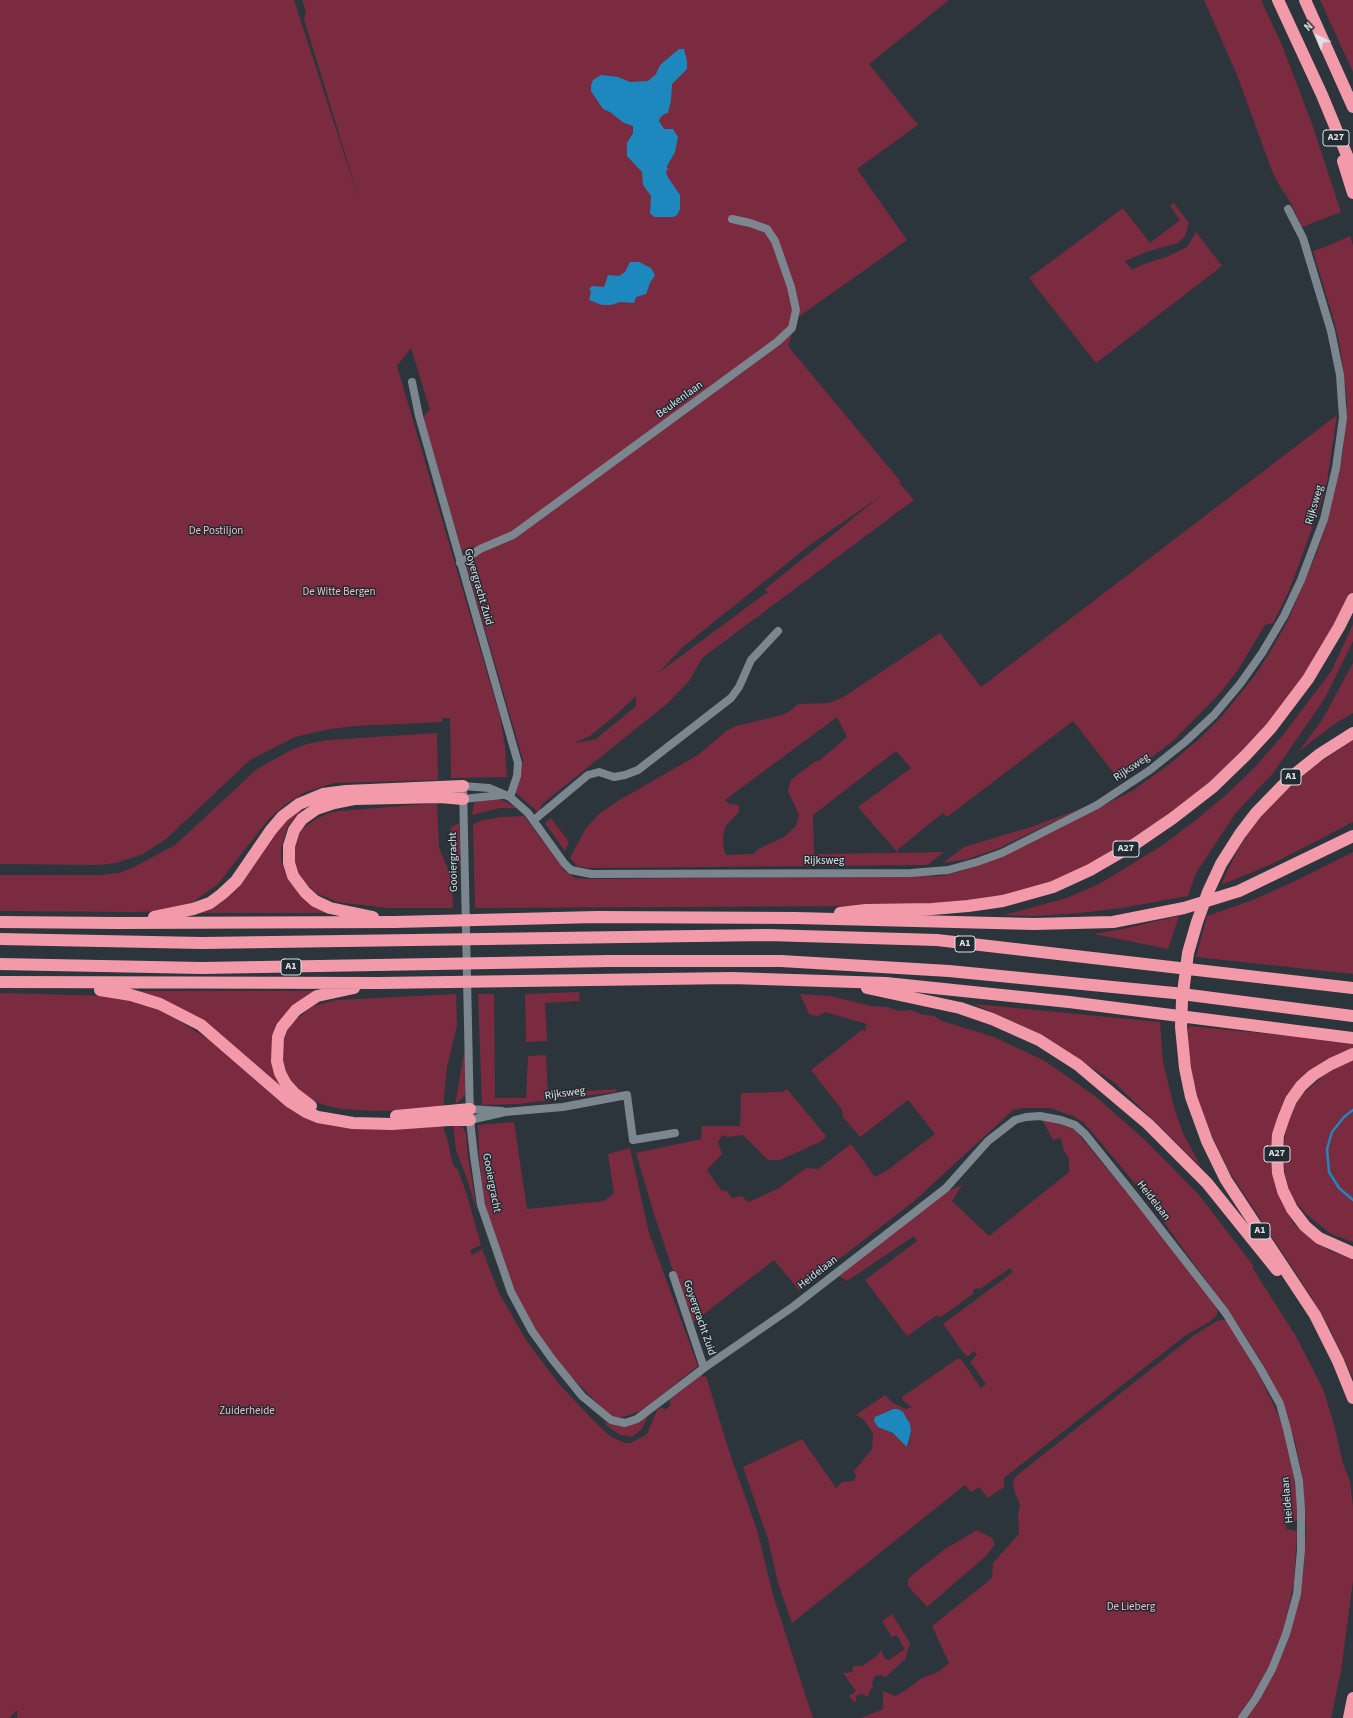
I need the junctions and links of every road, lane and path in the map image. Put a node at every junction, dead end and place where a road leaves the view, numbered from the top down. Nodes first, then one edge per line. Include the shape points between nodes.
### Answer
1 (1278, 0) edge
2 (1305, 0) edge
3 (1322, 95) junction
4 (1353, 107) edge
5 (1353, 170) edge
6 (1353, 193) edge
7 (1288, 209) dead end
8 (732, 219) dead end
9 (412, 382) dead end
10 (460, 563) junction
11 (1353, 599) edge
12 (778, 631) dead end
13 (1353, 733) edge
14 (463, 786) junction
15 (507, 796) junction
16 (463, 799) junction
17 (536, 823) junction
18 (1350, 836) edge
19 (796, 918) junction
20 (0, 922) edge
21 (395, 922) junction
22 (118, 923) junction
23 (0, 939) edge
24 (0, 964) edge
25 (836, 981) junction
26 (0, 982) edge
27 (49, 983) junction
28 (379, 983) junction
29 (1353, 988) edge
30 (1353, 1016) edge
31 (1353, 1038) edge
32 (1353, 1054) edge
33 (470, 1114) junction
34 (675, 1133) dead end
35 (1353, 1254) edge
36 (673, 1275) dead end
37 (1338, 1361) junction
38 (704, 1368) junction
39 (1353, 1398) edge
40 (1353, 1698) edge
41 (1242, 1718) edge
42 (1350, 1718) edge

1 - 3 highway, A27
2 - 4 highway
3 - 5 highway, A27
3 - 6 highway, A27
7 - 17 street, Rijksweg via 1303,238 1331,331 1340,375 1343,418 1336,468 1324,519 1284,616 1240,684 1214,715 1185,742 1150,770 1097,805 1002,852 948,870 591,874 572,870 564,863
8 - 10 street, Beukenlaan via 767,229 775,241 796,310 792,328 777,342 513,535 480,549
9 - 10 street, Goyergracht Zuid
10 - 15 street, Goyergracht Zuid via 518,763 517,776
11 - 19 highway, A27 via 1308,679 1271,728 1246,755 1213,787 1174,818 1090,870 1053,887 1003,901 932,909 866,910
12 - 17 street via 751,660 732,698 638,770 614,777 599,772 588,775
13 - 37 highway, A1 via 1320,754 1290,778 1256,813 1229,851 1208,892 1188,953 1181,1027 1191,1097 1207,1141 1226,1180 1315,1315
14 - 15 street via 489,788
14 - 16 street, Gooiergracht
14 - 22 highway, A1 via 371,789 323,794 299,804 283,816 236,881 210,903 178,913
15 - 16 street
15 - 17 street
16 - 21 highway, A1 via 354,799 334,802 316,809 302,819 294,830 289,846 289,863 293,876 305,892 330,908
16 - 33 street, Gooiergracht
18 - 19 highway, A1 via 1239,891 1184,908 1113,922 1034,924
19 - 21 highway, A1 via 596,917
20 - 22 highway, A1
21 - 22 highway, A1
23 - 29 highway, A1 via 202,943 767,934 936,940
24 - 30 highway, A1 via 202,968 608,961 781,961 949,971 1174,993
25 - 28 highway, A1 via 724,978
25 - 31 highway, A1 via 886,983 1069,1002
25 - 37 highway, A1 via 960,1008 1038,1040 1078,1065 1148,1124 1207,1184 1269,1259
26 - 27 highway, A1
27 - 28 highway, A1
27 - 33 highway, A1 via 69,988 131,995 179,1013 216,1037 290,1102 318,1117 353,1123 392,1124 449,1120
28 - 33 highway, A1 via 317,996 296,1010 278,1036 277,1061 286,1084 304,1102 327,1112 390,1116
32 - 35 highway, A27 via 1331,1064 1301,1086 1284,1116 1276,1153 1283,1191 1292,1209 1305,1226 1319,1238
33 - 34 street, Rijksweg via 563,1107 627,1096 633,1140
33 - 38 street, Gooiergracht via 481,1205 511,1292 532,1331 582,1396 611,1420 625,1423 637,1419
36 - 38 street, Goyergracht Zuid
37 - 39 highway, A1
38 - 41 street, Heidelaan via 794,1306 946,1188 988,1141 1015,1120 1040,1116 1075,1125 1138,1200 1225,1312 1280,1404 1299,1481 1301,1550 1297,1594 1286,1634 1272,1669
40 - 42 highway

